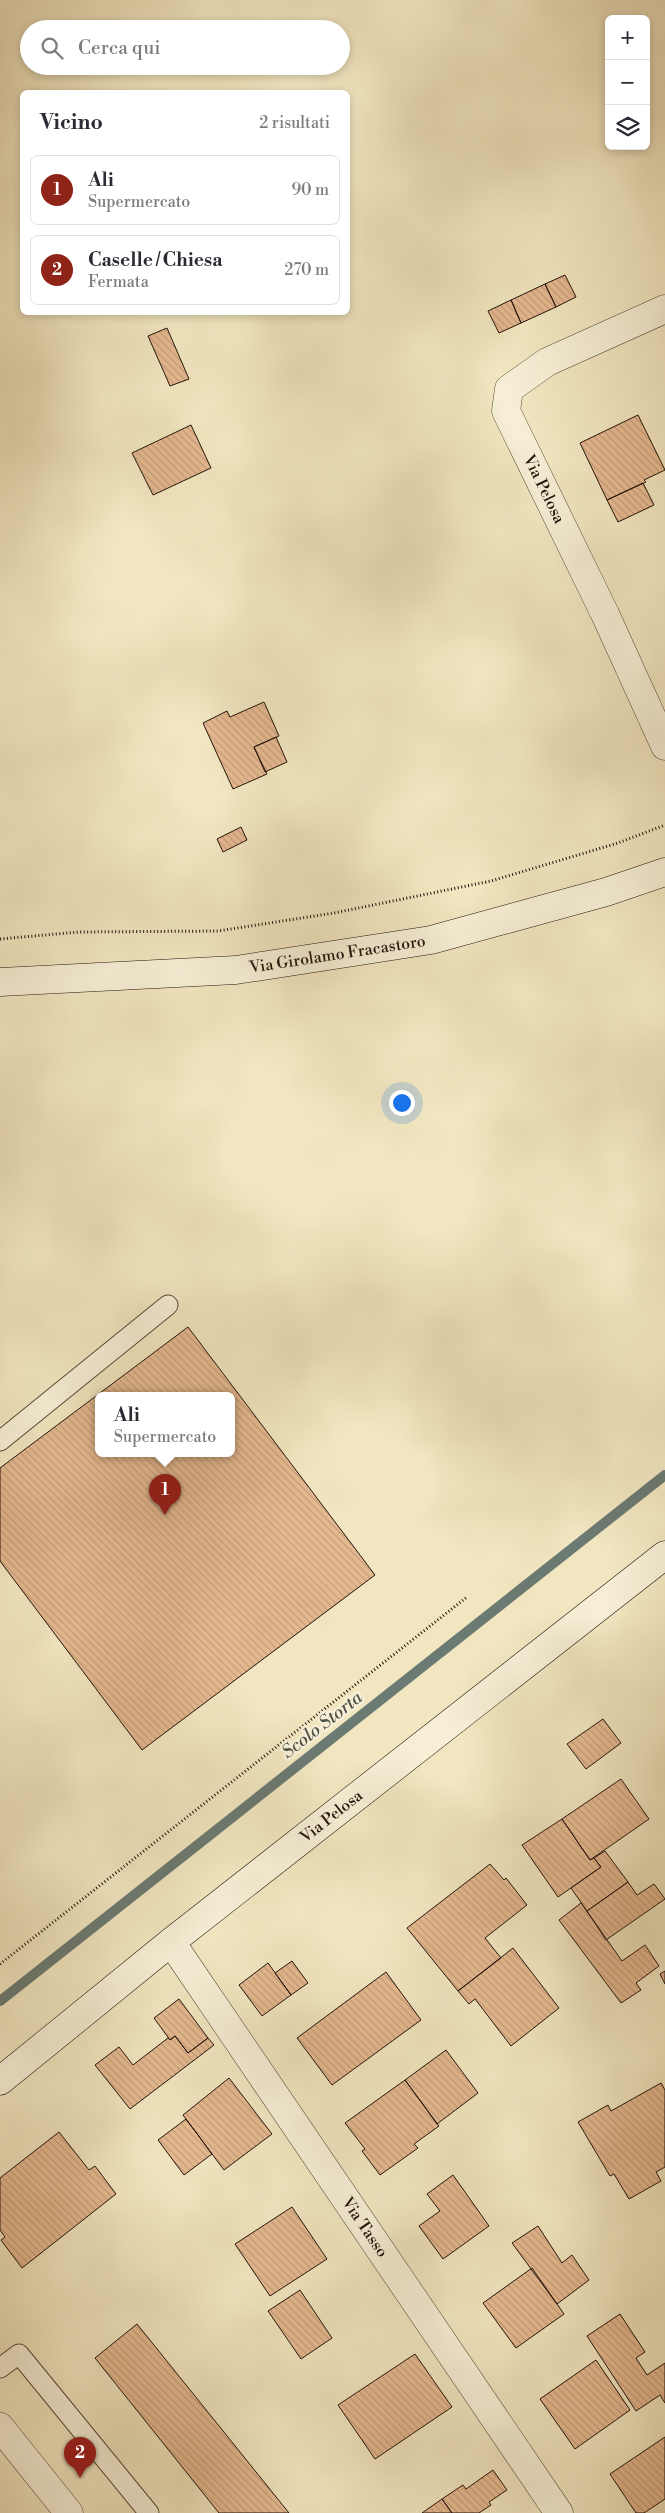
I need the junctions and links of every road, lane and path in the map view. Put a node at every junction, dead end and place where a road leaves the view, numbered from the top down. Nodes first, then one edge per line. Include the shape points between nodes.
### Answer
1 (665, 309) edge
2 (665, 746) edge
3 (665, 825) edge
4 (665, 872) edge
5 (0, 938) edge
6 (0, 982) edge
7 (168, 1305) dead end
8 (0, 1441) edge
9 (665, 1555) edge
10 (467, 1597) dead end
11 (171, 1942) junction
12 (0, 1964) edge
13 (0, 2081) edge
14 (0, 2368) edge
15 (0, 2427) edge
16 (69, 2513) edge
17 (150, 2513) edge
18 (559, 2513) edge

1 - 2 main road, Via Pelosa via 547,362 510,389 506,411 601,605
3 - 5 path via 618,844 491,880 334,913 218,931 79,932
4 - 6 main road, Via Girolamo Fracastoro via 606,892 431,940 236,970
7 - 8 lane
9 - 11 main road, Via Pelosa
10 - 12 path
11 - 13 main road, Via Pelosa
11 - 18 main road, Via Tasso
14 - 17 lane via 19,2354
15 - 16 main road

